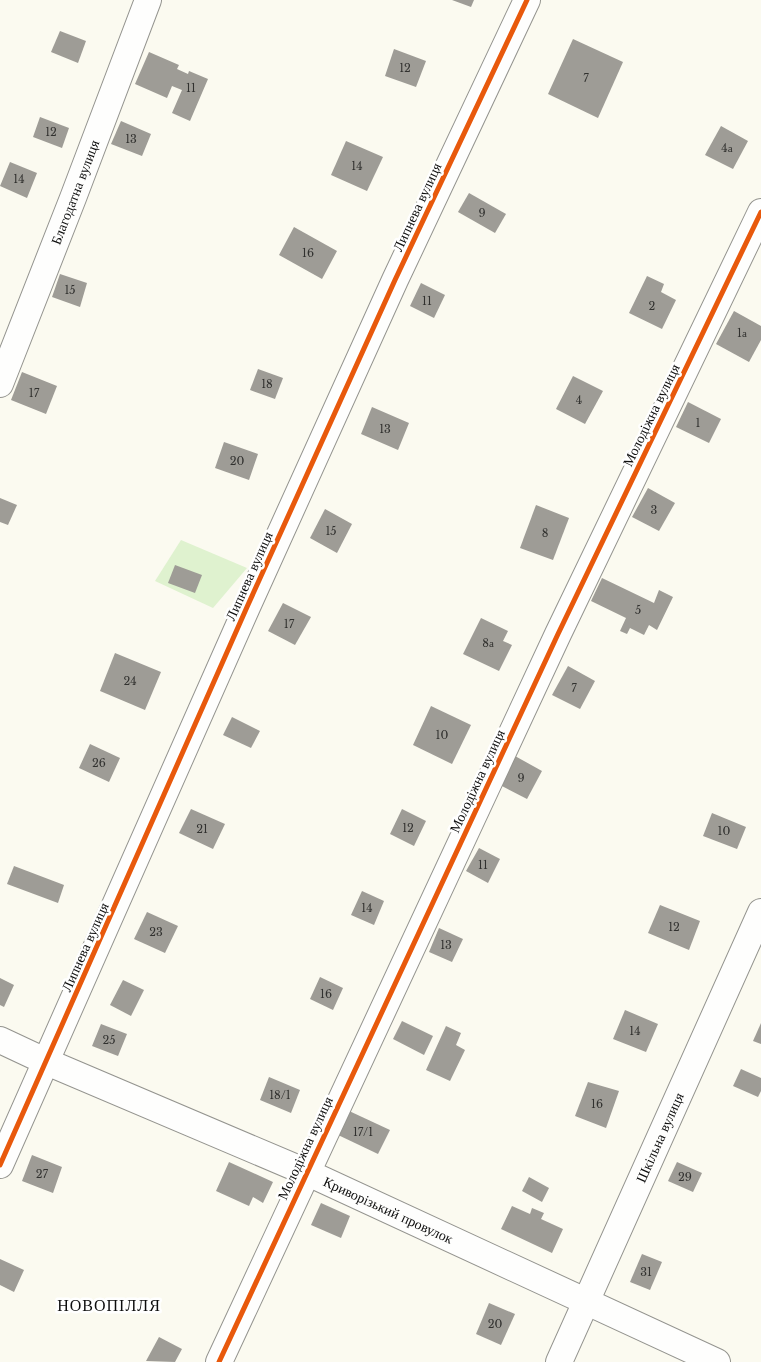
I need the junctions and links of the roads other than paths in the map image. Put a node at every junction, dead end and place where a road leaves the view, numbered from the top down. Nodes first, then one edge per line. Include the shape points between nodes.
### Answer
1 (148, 0) edge
2 (527, 0) edge
3 (761, 212) edge
4 (0, 384) edge
5 (761, 912) edge
6 (0, 1040) edge
7 (47, 1062) junction
8 (0, 1165) edge
9 (306, 1172) junction
10 (586, 1301) junction
11 (219, 1362) edge
12 (559, 1362) edge
13 (717, 1362) edge

1 - 4 street, Благодатна вулиця
2 - 7 street, Липнева вулиця via 394,280
3 - 9 street, Молодіжна вулиця via 558,634
5 - 10 street, Шкільна вулиця
6 - 7 street, Криворізький провулок
7 - 8 street, Липнева вулиця
7 - 9 street, Криворізький провулок
9 - 10 street, Криворізький провулок
9 - 11 street, Молодіжна вулиця
10 - 12 street, Шкільна вулиця
10 - 13 street, Криворізький провулок

